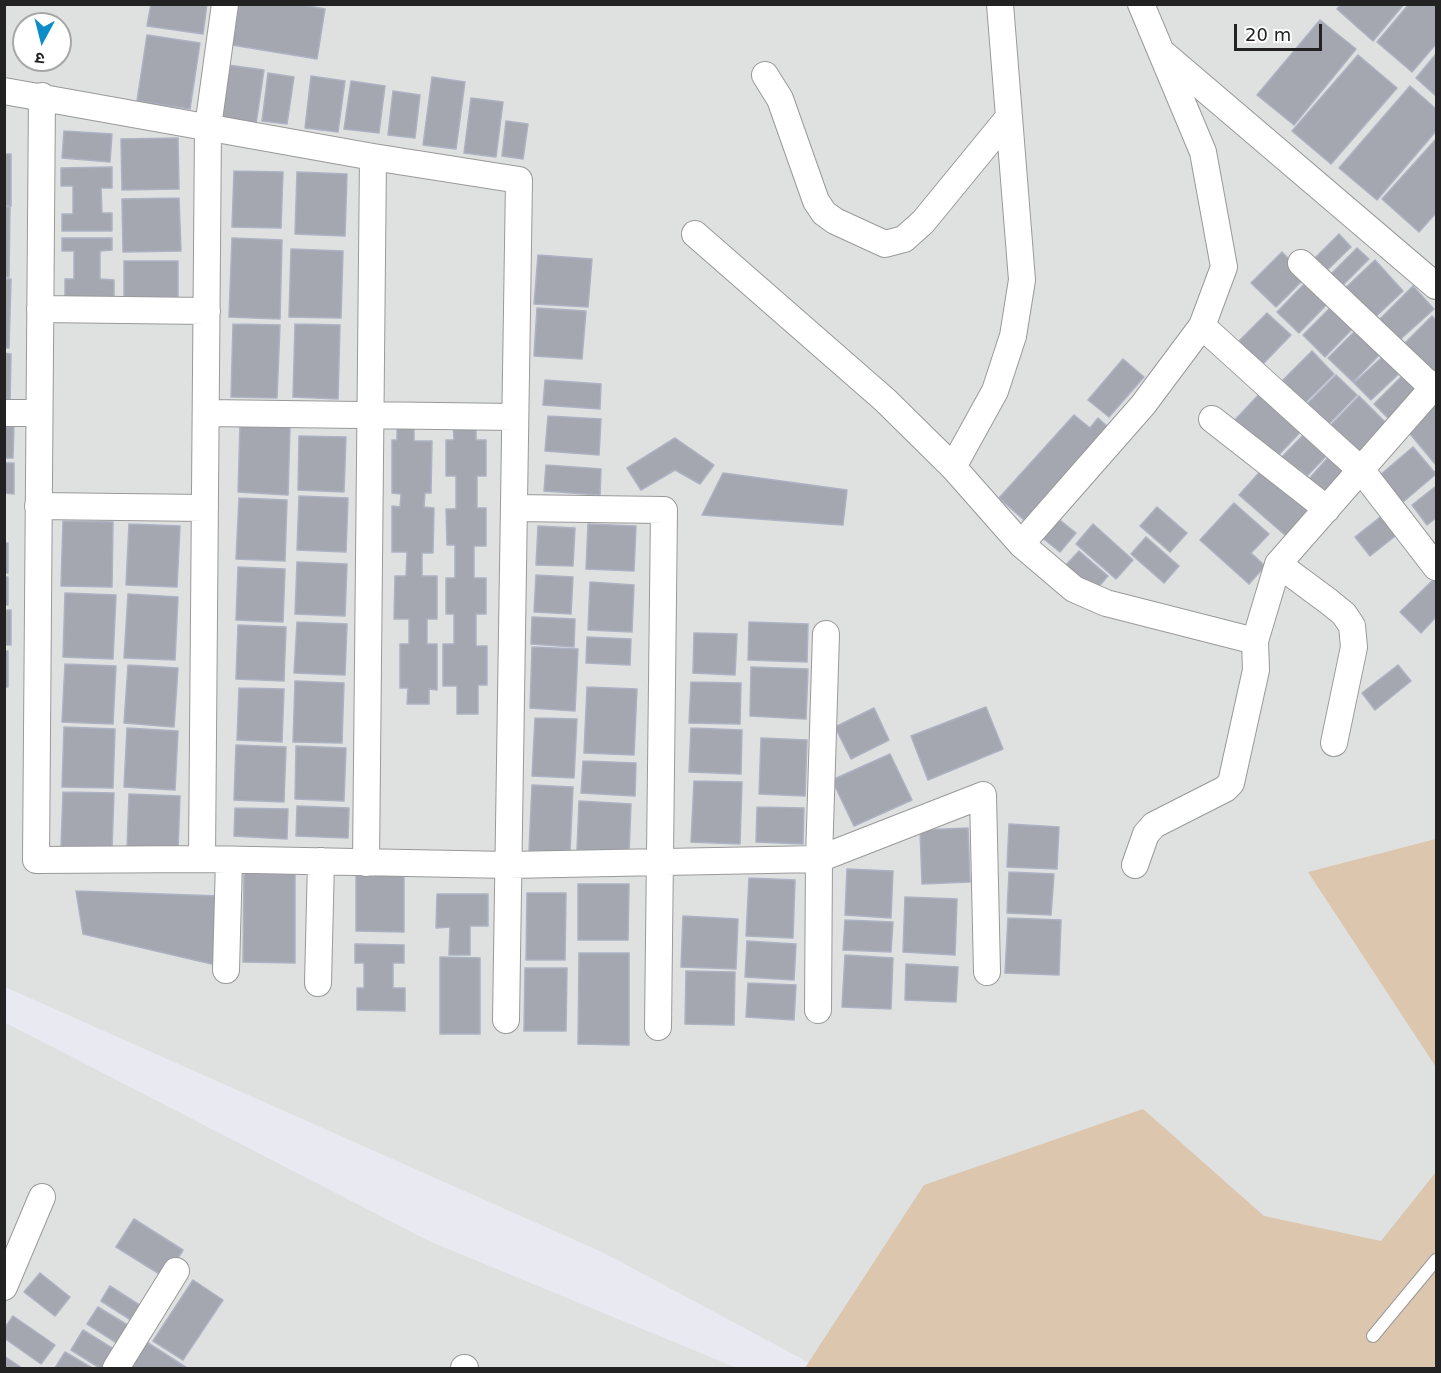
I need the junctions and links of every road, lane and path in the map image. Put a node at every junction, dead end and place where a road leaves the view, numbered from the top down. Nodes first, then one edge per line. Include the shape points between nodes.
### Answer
1 (225, 4) edge
2 (1000, 4) edge
3 (1141, 4) edge
4 (1161, 52) junction
5 (765, 75) dead end
6 (4, 91) edge
7 (42, 96) junction
8 (1009, 117) junction
9 (208, 127) junction
10 (373, 157) junction
11 (695, 234) dead end
12 (1301, 264) dead end
13 (1437, 286) edge
14 (40, 309) junction
15 (207, 311) junction
16 (1202, 326) junction
17 (1435, 386) edge
18 (4, 413) edge
19 (206, 413) junction
20 (39, 414) junction
21 (370, 415) junction
22 (515, 417) junction
23 (1212, 419) dead end
24 (953, 467) junction
25 (1362, 471) junction
26 (38, 506) junction
27 (514, 507) junction
28 (205, 508) junction
29 (1327, 509) junction
30 (1021, 544) junction
31 (1278, 564) junction
32 (1437, 567) edge
33 (826, 634) dead end
34 (1255, 641) junction
35 (1334, 743) dead end
36 (202, 859) junction
37 (819, 859) junction
38 (229, 860) junction
39 (321, 861) junction
40 (661, 861) junction
41 (366, 863) junction
42 (1135, 864) dead end
43 (509, 865) junction
44 (226, 970) dead end
45 (987, 972) dead end
46 (318, 982) dead end
47 (818, 1010) dead end
48 (506, 1020) dead end
49 (658, 1027) dead end
50 (42, 1197) dead end
51 (1437, 1260) edge
52 (176, 1270) dead end
53 (4, 1287) edge
54 (1373, 1336) dead end
55 (116, 1368) edge

1 - 9 street
2 - 8 street
3 - 4 street
4 - 13 street
4 - 16 street via 1203,152 1224,267
5 - 8 street via 780,99 816,201 824,213 885,244 904,238 923,222
6 - 7 street
7 - 9 street
7 - 14 street
8 - 24 street via 1022,280 1013,336 994,391
9 - 10 street
9 - 15 street
10 - 21 street
10 - 22 street via 519,180
11 - 24 street via 885,400
12 - 17 street
14 - 15 street
14 - 20 street
15 - 19 street
16 - 25 street
16 - 30 street via 1143,405
17 - 25 street
18 - 20 street
19 - 21 street
19 - 28 street
20 - 26 street
21 - 22 street
21 - 41 street
22 - 27 street
23 - 29 street
24 - 30 street
25 - 29 street
25 - 32 street
26 - 28 street
26 - 36 street via 36,860
27 - 40 street via 664,510
27 - 43 street
28 - 36 street
29 - 31 street
30 - 34 street via 1074,589 1106,603
31 - 34 street
31 - 35 street via 1336,607 1352,626 1354,647
33 - 37 street
34 - 42 street via 1256,670 1232,783 1154,825 1146,834
36 - 38 street
37 - 40 street
37 - 45 street via 983,795
37 - 47 street
38 - 39 street
38 - 44 street
39 - 41 street
39 - 46 street
40 - 43 street
40 - 49 street
41 - 43 street
43 - 48 street
50 - 53 street
51 - 54 lane
52 - 55 street

